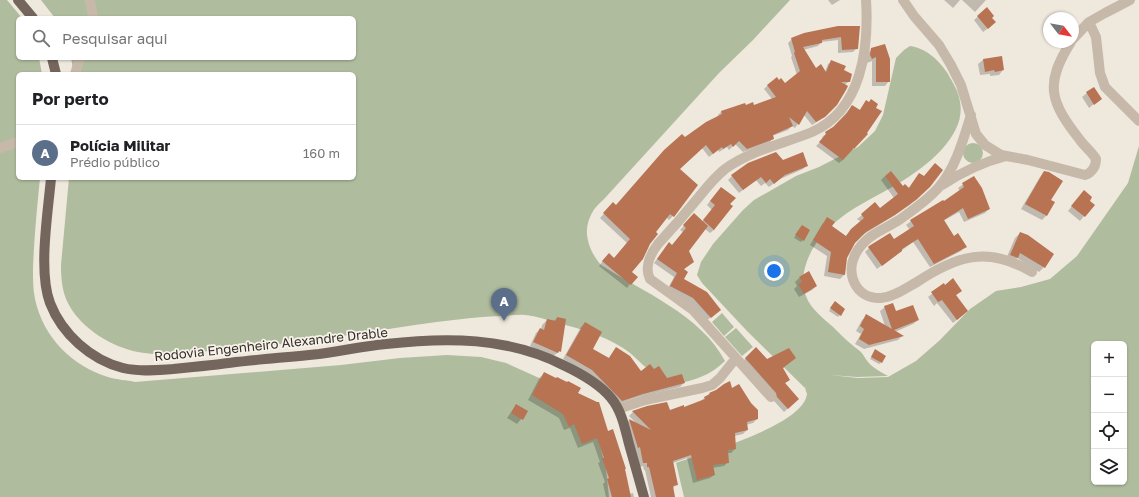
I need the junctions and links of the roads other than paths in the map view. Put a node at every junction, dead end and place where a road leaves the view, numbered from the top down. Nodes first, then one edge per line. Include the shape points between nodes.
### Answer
1 (18, 0) edge
2 (90, 0) edge
3 (866, 0) edge
4 (903, 0) edge
5 (1130, 0) edge
6 (31, 16) edge
7 (93, 16) edge
8 (1090, 22) junction
9 (1079, 33) edge
10 (1068, 48) edge
11 (52, 60) edge
12 (79, 60) edge
13 (56, 72) edge
14 (76, 72) edge
15 (970, 115) junction
16 (1139, 121) edge
17 (16, 143) edge
18 (0, 148) edge
19 (1009, 157) junction
20 (51, 180) edge
21 (939, 187) junction
22 (1032, 272) dead end
23 (733, 361) junction
24 (771, 397) dead end
25 (618, 409) junction
26 (644, 497) edge

1 - 6 main road
2 - 7 street
3 - 23 street via 863,61 854,91 842,108 831,120 812,132 765,148 724,170 658,244 651,256 648,271 650,279 693,310
4 - 15 street via 951,64 961,85
5 - 8 street
8 - 9 street
8 - 16 street via 1096,37 1100,73 1105,87
10 - 19 street via 1057,66 1053,83 1054,92 1060,112 1095,157 1095,166 1087,175 1081,175
11 - 13 main road
12 - 14 street
15 - 19 street via 980,140 989,148
15 - 21 street via 953,164
17 - 18 street
19 - 21 street via 966,170
20 - 25 main road, Rodovia Engenheiro Alexandre Drable via 44,273 50,304 60,323 79,344 108,363 124,368 157,370 387,344 468,340 527,350 555,361 594,382 606,392
21 - 22 street via 908,213 872,235 861,246 853,259 851,273 860,291 878,298 891,295 944,266 975,256 1003,258
23 - 24 street
23 - 25 street via 712,384
25 - 26 main road, Rodovia Engenheiro Alexandre Drable

